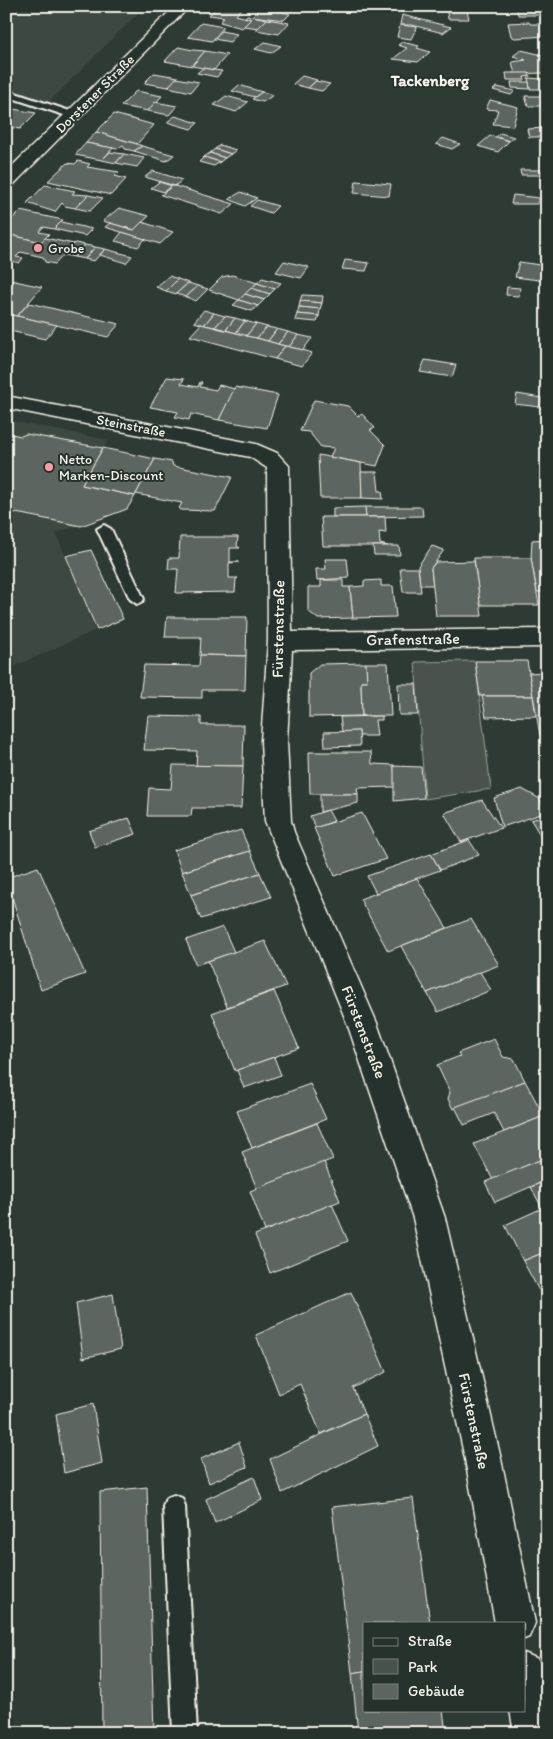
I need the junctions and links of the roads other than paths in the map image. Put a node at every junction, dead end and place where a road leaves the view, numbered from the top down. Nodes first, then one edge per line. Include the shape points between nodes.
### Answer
1 (183, 6) edge
2 (6, 93) edge
3 (73, 115) junction
4 (6, 182) edge
5 (6, 402) edge
6 (256, 451) joint
7 (104, 529) dead end
8 (137, 599) dead end
9 (547, 638) edge
10 (280, 641) junction
11 (174, 1506) dead end
12 (515, 1622) edge
13 (526, 1684) edge
14 (185, 1733) edge
15 (535, 1733) edge

1 - 3 street, Dorstener Straße
2 - 3 lane
3 - 4 street, Dorstener Straße
5 - 6 street, Steinstraße
6 - 10 street, Fürstenstraße via 274,461 279,474
7 - 8 lane
9 - 10 street, Grafenstraße
10 - 12 street, Fürstenstraße via 274,741 280,832 362,1023 429,1218 483,1459
11 - 14 lane
13 - 15 street

